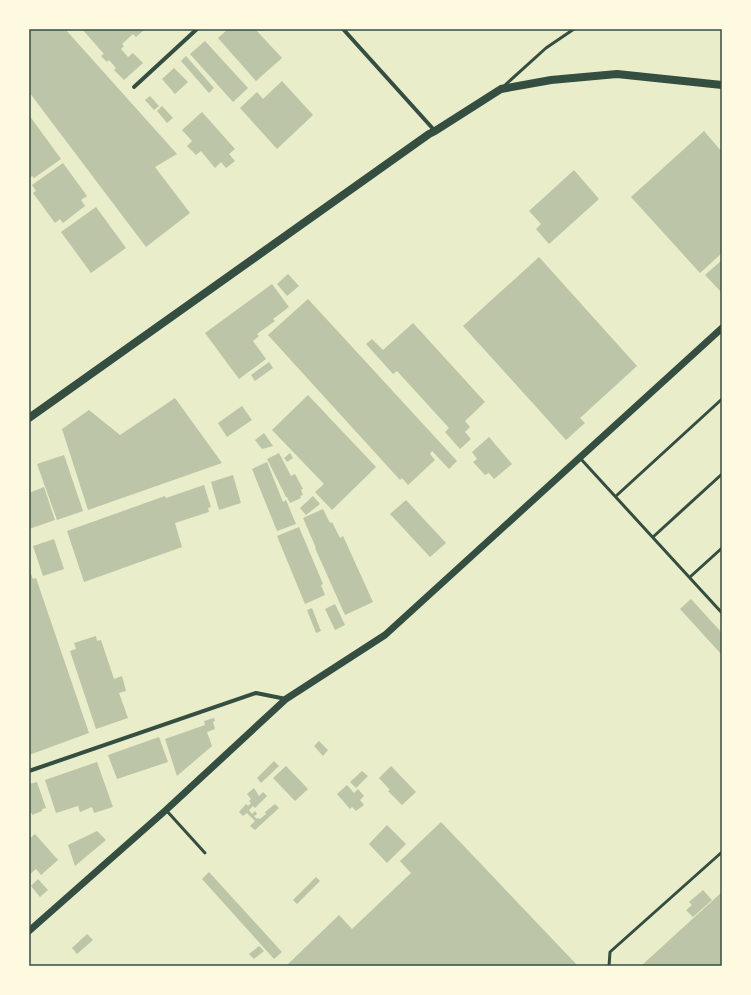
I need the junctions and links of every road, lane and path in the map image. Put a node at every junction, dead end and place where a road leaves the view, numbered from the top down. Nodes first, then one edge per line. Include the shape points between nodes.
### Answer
1 (197, 29) edge
2 (343, 29) edge
3 (574, 29) edge
4 (722, 84) edge
5 (134, 87) dead end
6 (501, 89) junction
7 (435, 131) junction
8 (722, 328) edge
9 (722, 399) edge
10 (29, 418) edge
11 (580, 458) junction
12 (722, 474) edge
13 (616, 496) junction
14 (653, 537) junction
15 (722, 548) edge
16 (690, 577) junction
17 (722, 613) edge
18 (286, 699) junction
19 (29, 771) edge
20 (166, 810) junction
21 (722, 852) edge
22 (205, 853) dead end
23 (29, 931) edge
24 (609, 966) edge

1 - 5 street
2 - 7 street
3 - 6 lane via 546,48
4 - 6 main road via 617,74 552,80
6 - 7 main road
7 - 10 main road
8 - 11 street
9 - 13 lane
11 - 13 lane
11 - 18 street via 385,636
12 - 14 lane
13 - 14 lane
14 - 16 lane
15 - 16 lane
16 - 17 lane
18 - 19 street via 256,693
18 - 20 street
20 - 22 lane
20 - 23 street
21 - 24 lane via 610,952

